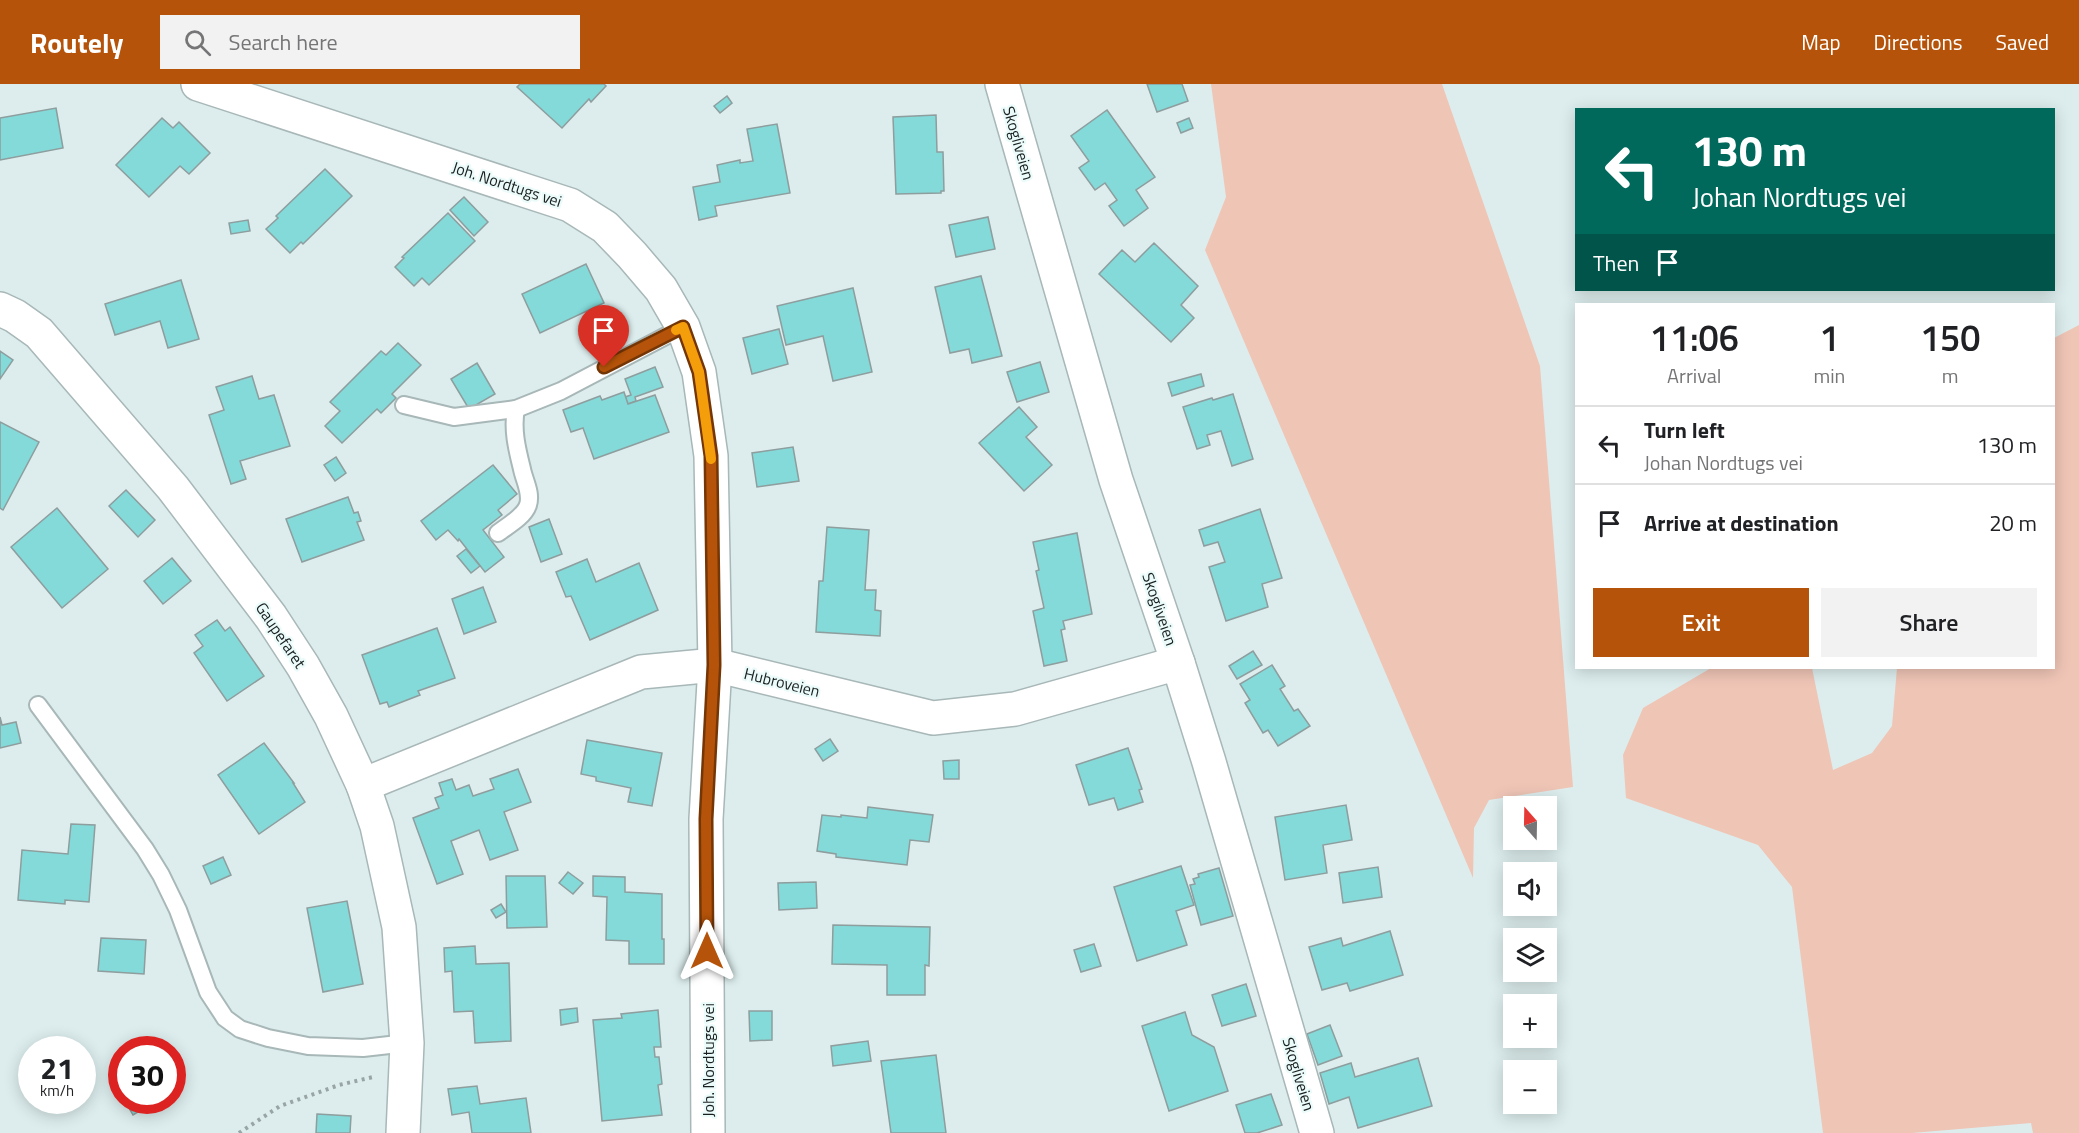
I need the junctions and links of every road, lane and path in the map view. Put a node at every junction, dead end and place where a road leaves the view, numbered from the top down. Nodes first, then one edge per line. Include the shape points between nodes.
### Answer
1 (198, 84) edge
2 (1002, 84) edge
3 (0, 309) edge
4 (683, 327) junction
5 (404, 405) dead end
6 (516, 409) junction
7 (498, 534) dead end
8 (1178, 663) junction
9 (714, 665) junction
10 (38, 705) dead end
11 (363, 785) junction
12 (407, 1056) junction
13 (239, 1133) edge
14 (403, 1133) edge
15 (708, 1133) edge
16 (1317, 1133) edge

1 - 4 street, Joh. Nordtugs vei via 570,205 604,227 632,255 661,289
2 - 8 street, Skogliveien via 1116,480
3 - 11 street, Gaupefaret via 39,333 95,396 173,488 271,616 331,716
4 - 6 lane via 561,391
4 - 9 street, Joh. Nordtugs vei via 699,372 711,456
5 - 6 lane via 454,417
6 - 7 lane via 513,425 529,491 528,506
8 - 9 street, Hubroveien via 1015,709 933,718
8 - 16 street, Skogliveien
9 - 11 street, Hubroveien via 641,672
9 - 15 street, Joh. Nordtugs vei via 706,819
10 - 12 lane via 161,875 208,992 225,1018 240,1029 268,1038
11 - 12 street, Gaupefaret via 385,859 399,927
12 - 13 path via 280,1106
12 - 14 street, Gaupefaret

